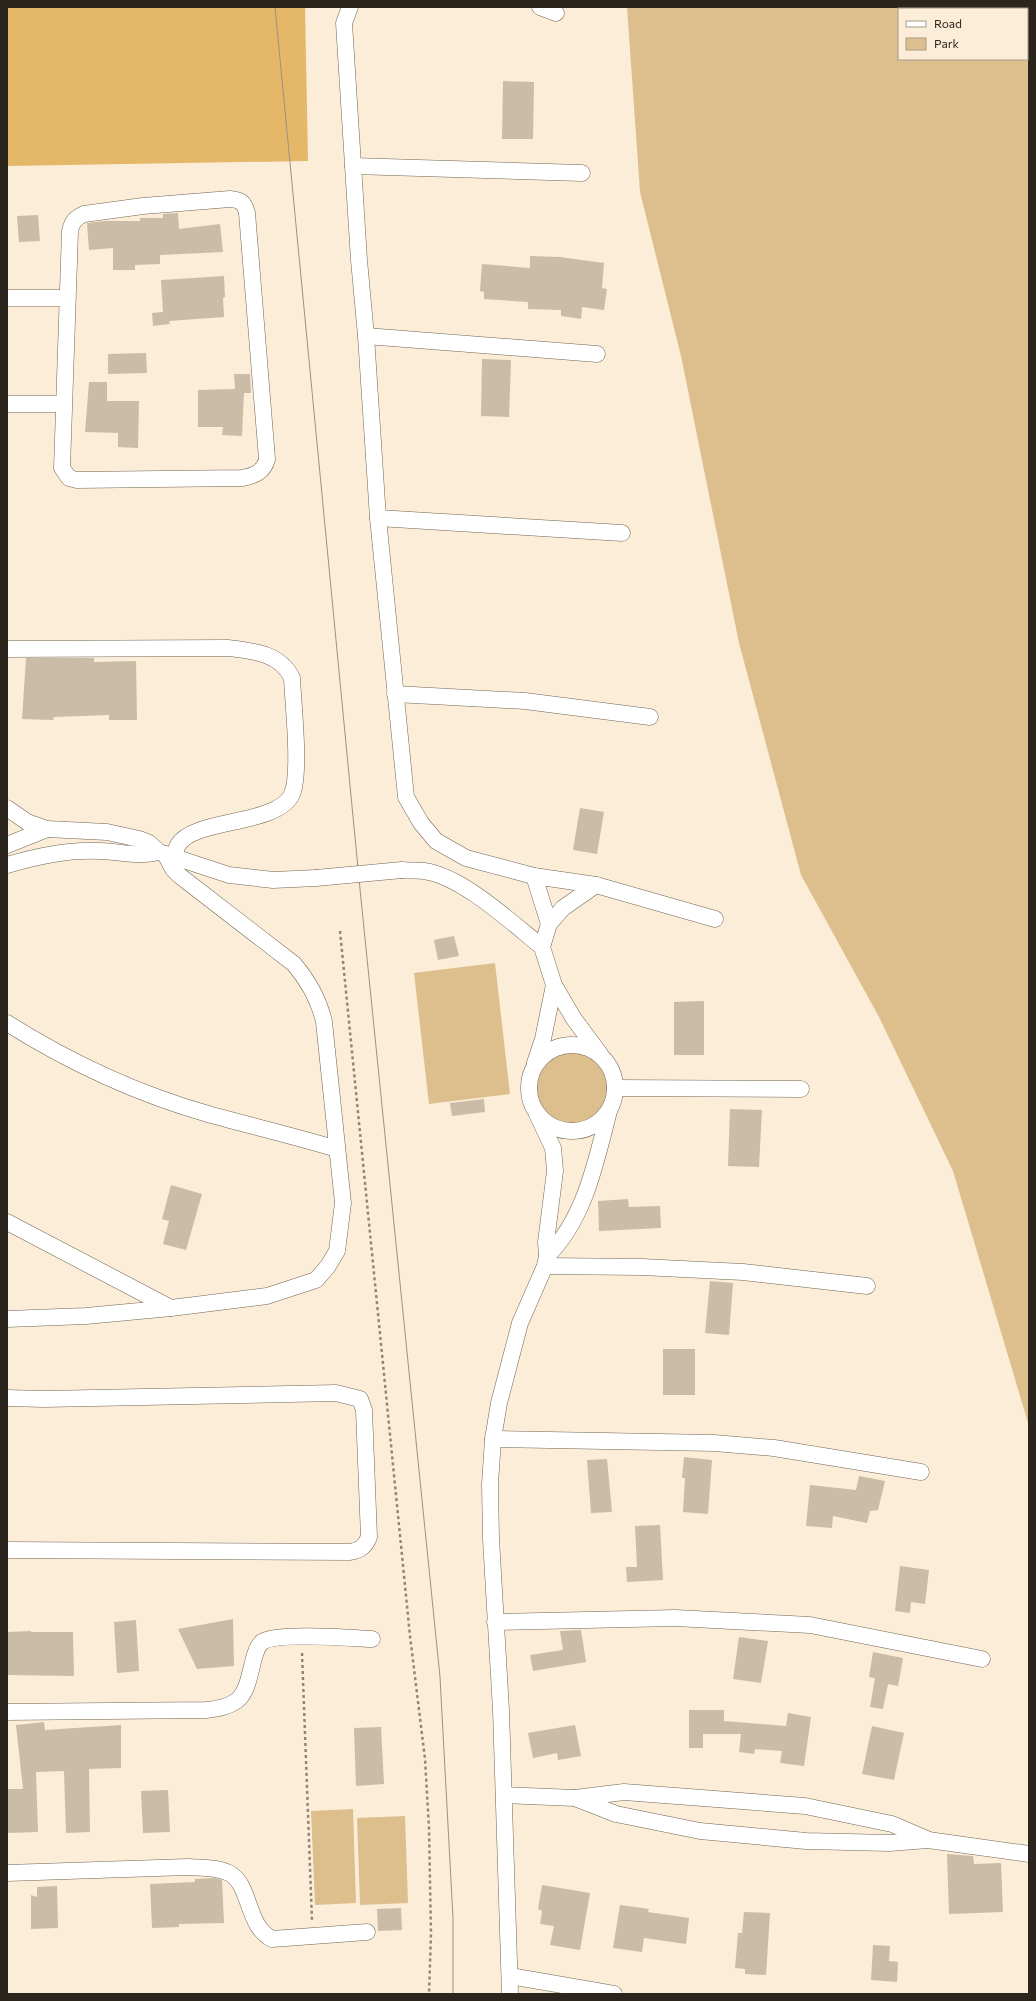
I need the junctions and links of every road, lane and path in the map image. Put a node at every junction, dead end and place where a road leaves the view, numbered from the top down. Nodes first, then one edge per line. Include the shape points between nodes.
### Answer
1 (350, 7) edge
2 (540, 7) edge
3 (556, 13) dead end
4 (353, 166) junction
5 (582, 173) dead end
6 (7, 298) edge
7 (67, 298) junction
8 (366, 336) junction
9 (597, 354) dead end
10 (7, 404) edge
11 (63, 404) junction
12 (378, 518) junction
13 (622, 533) dead end
14 (7, 649) edge
15 (395, 694) junction
16 (650, 717) dead end
17 (7, 808) edge
18 (47, 829) junction
19 (7, 845) edge
20 (166, 855) junction
21 (7, 865) edge
22 (534, 876) junction
23 (596, 885) junction
24 (715, 919) dead end
25 (549, 924) junction
26 (340, 931) dead end
27 (542, 947) junction
28 (554, 985) junction
29 (7, 1023) edge
30 (603, 1058) junction
31 (532, 1072) junction
32 (615, 1088) junction
33 (801, 1089) dead end
34 (610, 1110) junction
35 (537, 1114) junction
36 (337, 1149) junction
37 (7, 1222) edge
38 (546, 1261) junction
39 (867, 1286) dead end
40 (171, 1308) junction
41 (7, 1319) edge
42 (7, 1398) edge
43 (493, 1438) junction
44 (921, 1472) dead end
45 (7, 1550) edge
46 (495, 1622) junction
47 (302, 1636) junction
48 (372, 1639) dead end
49 (982, 1659) dead end
50 (7, 1712) edge
51 (504, 1795) junction
52 (575, 1798) junction
53 (928, 1840) junction
54 (1029, 1854) edge
55 (7, 1873) edge
56 (367, 1932) dead end
57 (312, 1936) junction
58 (510, 1976) junction
59 (429, 1994) edge
60 (510, 1994) edge
61 (614, 1994) edge

1 - 4 street via 344,22
2 - 3 street
4 - 5 street
4 - 8 street
6 - 7 street
7 - 11 street
7 - 11 street via 70,231 76,218 84,214 143,206 230,199 245,204 258,336 267,459 265,466 259,472 242,478 69,478 62,468
8 - 9 street
8 - 12 street
10 - 11 street
12 - 13 street
12 - 15 street
14 - 20 street via 228,648 268,655 287,668 292,678 296,768 292,794 287,802 278,808 247,819 196,832
15 - 16 street via 525,701
15 - 22 street via 406,797 421,823 436,841 466,858
17 - 18 street via 27,822
18 - 19 street
18 - 20 street via 106,832 125,836 149,843
20 - 21 street via 144,856 100,851 50,854
20 - 27 street, bridge via 244,878 273,880 402,870 424,871 441,876 474,894
20 - 36 street via 180,876 294,964 314,992 324,1022
22 - 23 street
22 - 25 street
23 - 24 street
23 - 25 street via 563,908
25 - 27 street
26 - 59 path via 410,1636 425,1759 431,1934
27 - 28 street
28 - 30 street via 574,1019
28 - 31 street via 543,1039
29 - 36 street via 90,1070 160,1097 207,1114
30 - 31 street via 592,1050 564,1046 551,1050
30 - 32 street via 612,1072
31 - 35 street via 529,1093
32 - 33 street
32 - 34 street
34 - 35 street via 588,1128 574,1131 560,1130 547,1124
34 - 38 street via 593,1170 574,1221
35 - 38 street via 553,1148 555,1171
36 - 40 street via 343,1203 341,1230 337,1251 316,1280 267,1296
37 - 40 street
38 - 39 street via 743,1272
38 - 43 street via 520,1323 499,1403
40 - 41 street via 86,1316
42 - 45 street via 336,1393 360,1399 364,1410 369,1537 358,1551 350,1552
43 - 44 street via 714,1443 774,1448
43 - 46 street via 490,1492
46 - 49 street via 675,1618 810,1625
46 - 51 street
47 - 48 street
47 - 50 street via 262,1642 257,1647 245,1694 236,1702 221,1709
47 - 57 path
51 - 52 street
51 - 58 street
52 - 53 street via 616,1814 700,1831 806,1841 889,1843
52 - 53 street via 624,1792 805,1806 892,1824
53 - 54 street
55 - 57 street via 188,1867 216,1869 229,1873 238,1880 258,1927 264,1935 272,1939
56 - 57 street
58 - 60 street
58 - 61 street

